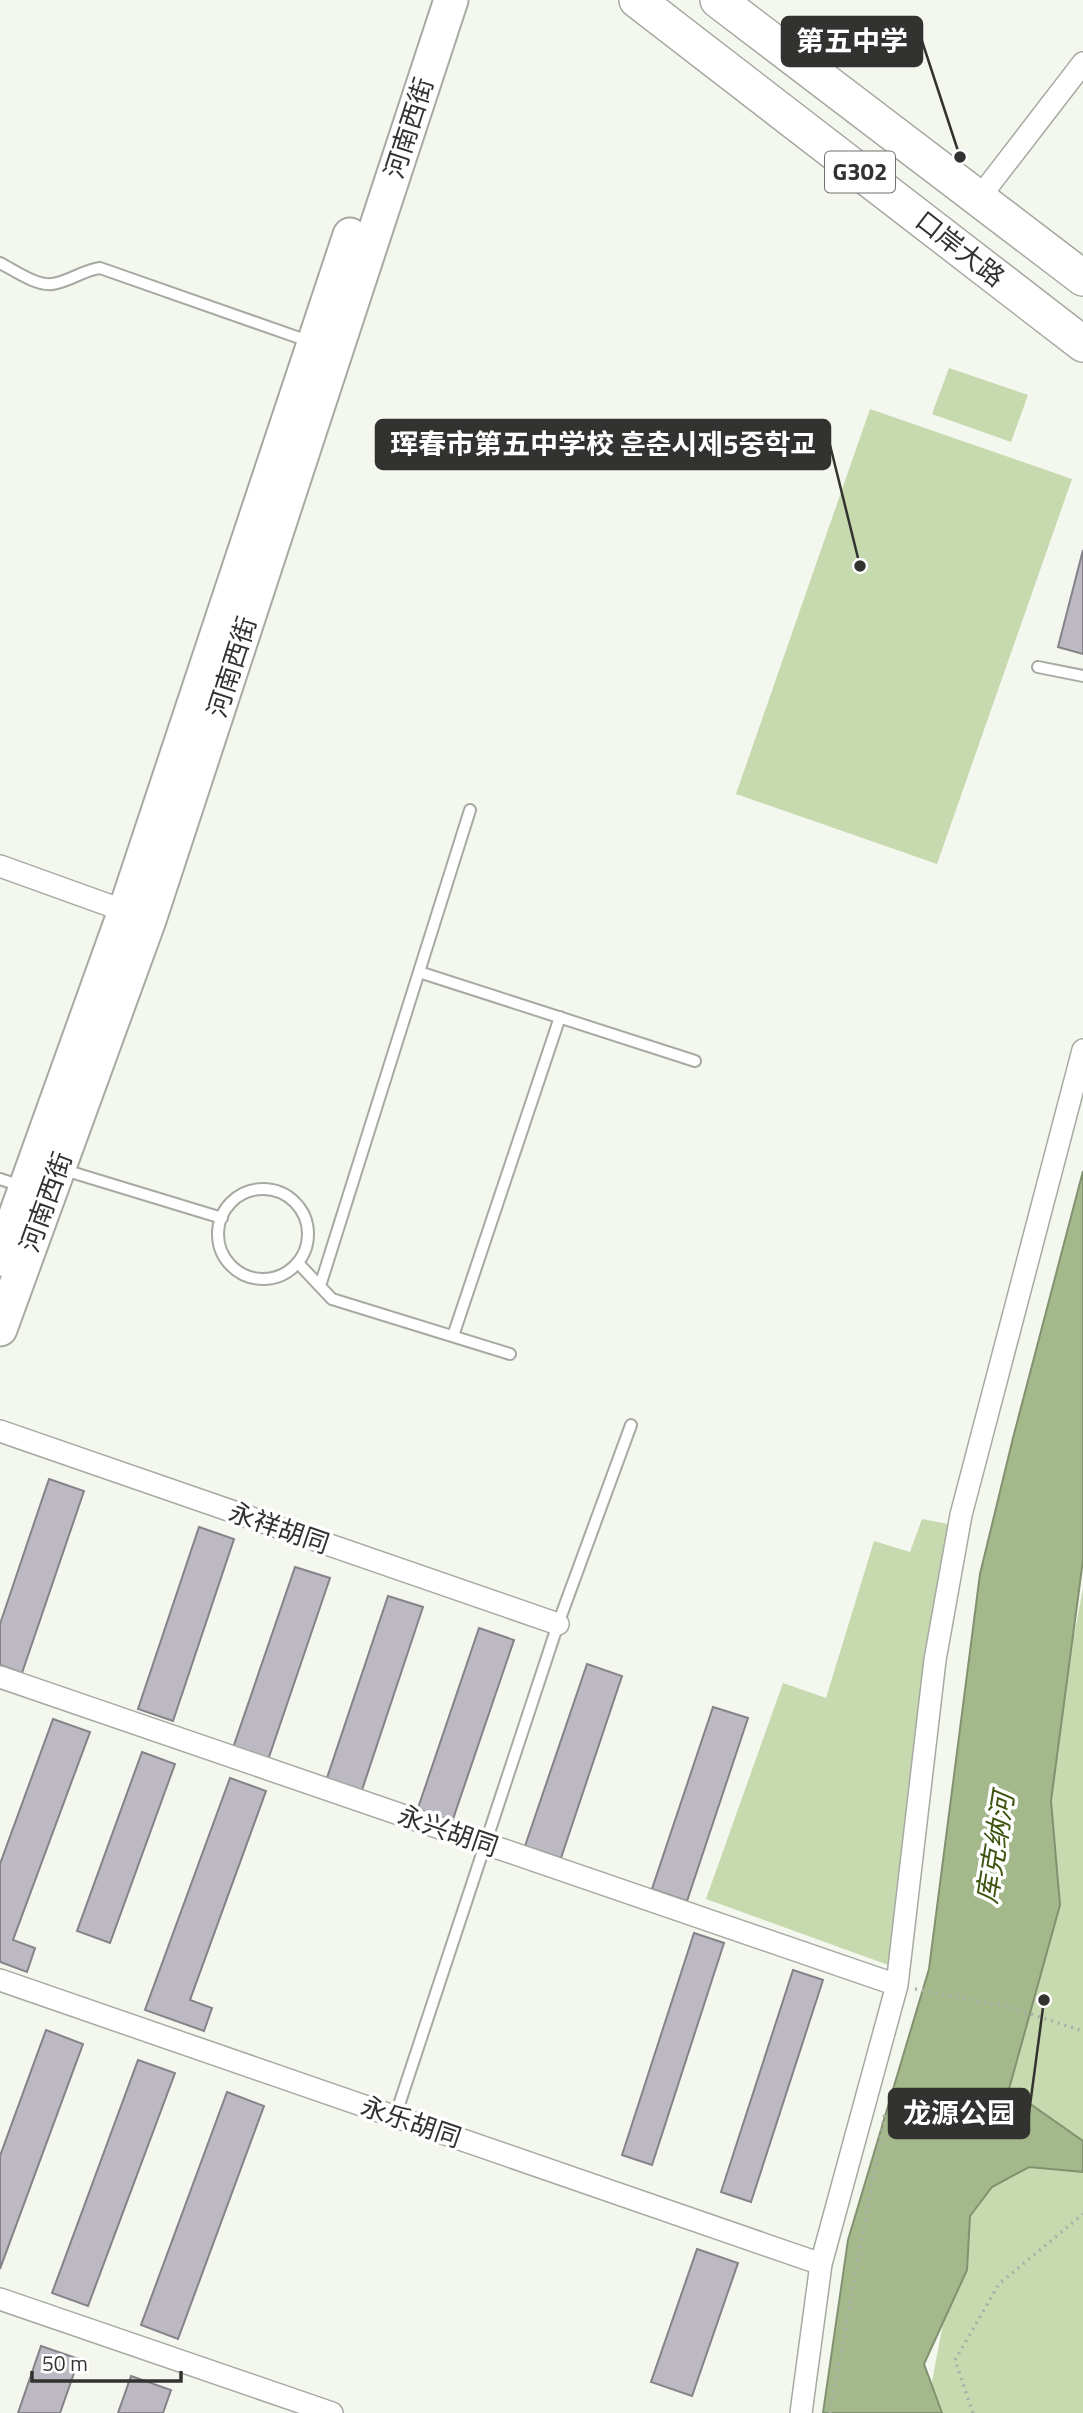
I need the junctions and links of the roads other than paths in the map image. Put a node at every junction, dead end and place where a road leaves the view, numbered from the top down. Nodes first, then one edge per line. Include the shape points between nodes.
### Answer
1 (428, 0) edge
2 (451, 0) edge
3 (637, 0) edge
4 (718, 0) edge
5 (1083, 63) edge
6 (979, 198) junction
7 (0, 263) edge
8 (1083, 278) edge
9 (313, 342) junction
10 (1083, 344) edge
11 (1038, 667) dead end
12 (1083, 676) edge
13 (470, 810) dead end
14 (0, 866) edge
15 (137, 916) junction
16 (419, 972) junction
17 (560, 1017) junction
18 (1083, 1050) edge
19 (695, 1060) dead end
20 (59, 1168) junction
21 (13, 1183) edge
22 (222, 1218) junction
23 (0, 1259) edge
24 (298, 1263) junction
25 (320, 1286) junction
26 (0, 1329) edge
27 (453, 1336) junction
28 (510, 1354) dead end
29 (631, 1425) dead end
30 (0, 1431) edge
31 (558, 1624) junction
32 (0, 1677) edge
33 (486, 1844) junction
34 (0, 1980) edge
35 (906, 1987) junction
36 (395, 2117) junction
37 (821, 2264) junction
38 (0, 2299) edge
39 (332, 2413) edge
40 (801, 2413) edge

1 - 9 main road, 河南西街
2 - 15 main road, 河南西街
3 - 10 highway, 口岸大路 / G302
4 - 6 highway, 口岸大路 / G302
5 - 6 street
6 - 8 highway, 口岸大路 / G302
7 - 9 lane via 40,283 52,284 100,268
9 - 15 main road, 河南西街
11 - 12 lane
13 - 16 lane
14 - 15 street
15 - 20 main road, 河南西街
15 - 21 main road, 河南西街
16 - 17 lane
16 - 25 lane
17 - 19 lane
17 - 27 lane
18 - 35 street via 961,1515 935,1660
20 - 22 lane
20 - 26 main road, 河南西街
21 - 23 main road, 河南西街
22 - 24 lane via 218,1241 231,1266 243,1274 271,1278
22 - 24 lane via 232,1201 244,1193 273,1190 288,1196 306,1219 307,1242
24 - 25 lane
25 - 27 lane via 332,1299
27 - 28 lane
29 - 31 lane
30 - 31 street, 永祥胡同
31 - 33 lane
32 - 33 street, 永兴胡同
33 - 35 street, 永兴胡同
33 - 36 lane
34 - 36 street, 永乐胡同
35 - 37 street
36 - 37 street, 永乐胡同
37 - 40 street
38 - 39 street

